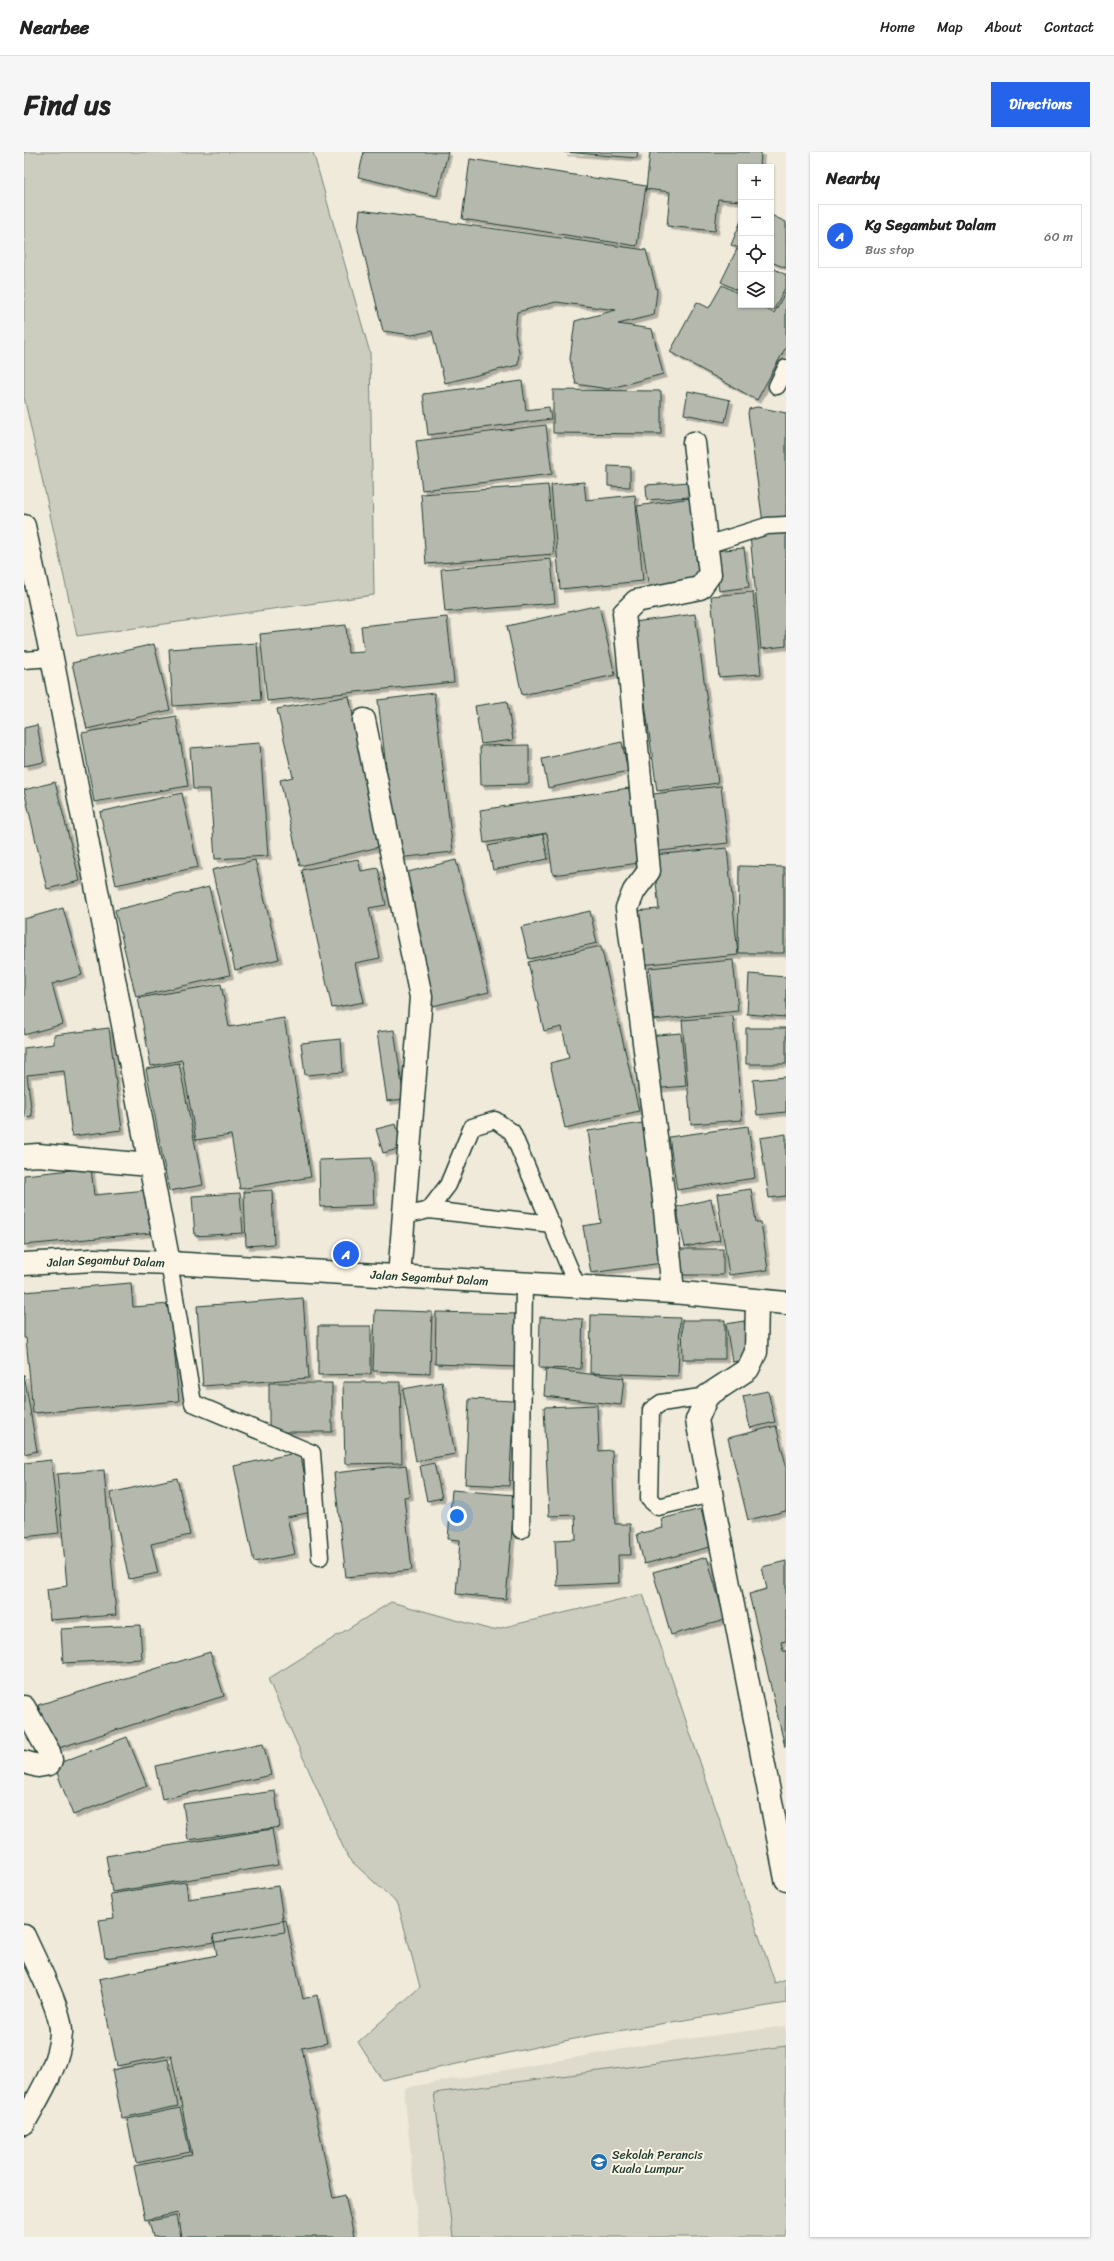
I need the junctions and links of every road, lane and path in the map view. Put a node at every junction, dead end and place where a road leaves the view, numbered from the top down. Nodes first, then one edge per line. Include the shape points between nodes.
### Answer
1 (786, 368) edge
2 (777, 386) dead end
3 (694, 443) dead end
4 (786, 525) edge
5 (24, 526) edge
6 (706, 545) junction
7 (52, 658) junction
8 (24, 660) edge
9 (364, 720) dead end
10 (24, 1156) edge
11 (149, 1165) junction
12 (429, 1210) junction
13 (404, 1216) junction
14 (552, 1224) junction
15 (169, 1263) junction
16 (24, 1264) edge
17 (399, 1277) junction
18 (524, 1283) junction
19 (577, 1286) junction
20 (673, 1292) junction
21 (757, 1301) junction
22 (786, 1303) edge
23 (707, 1396) junction
24 (711, 1494) junction
25 (521, 1530) dead end
26 (320, 1557) dead end
27 (24, 1707) edge
28 (24, 1762) edge
29 (786, 1879) edge
30 (24, 1936) edge
31 (24, 2123) edge

1 - 2 lane
3 - 6 street
4 - 6 lane via 767,526
5 - 7 street
6 - 20 street via 710,574 700,588 636,601 624,614 649,871 634,891 627,908 664,1200
7 - 8 lane
7 - 11 street
9 - 13 street via 421,997
10 - 11 street via 38,1155
11 - 15 street
12 - 13 lane
12 - 14 lane
12 - 14 lane via 448,1185 472,1127 495,1120 512,1132
13 - 17 street
14 - 19 lane
15 - 16 street, Jalan Segambut Dalam via 94,1260
15 - 17 street, Jalan Segambut Dalam
15 - 26 lane via 193,1402 312,1453
17 - 18 street, Jalan Segambut Dalam
18 - 19 street, Jalan Segambut Dalam
18 - 25 lane
19 - 20 street, Jalan Segambut Dalam
20 - 21 street, Jalan Segambut Dalam
21 - 22 street, Jalan Segambut Dalam
21 - 23 street via 756,1352 748,1369
23 - 24 street via 697,1420
23 - 24 lane via 661,1403 652,1410 649,1499 658,1507
24 - 29 street
27 - 28 street via 51,1760 43,1766
30 - 31 street via 57,2010 61,2032 53,2069

